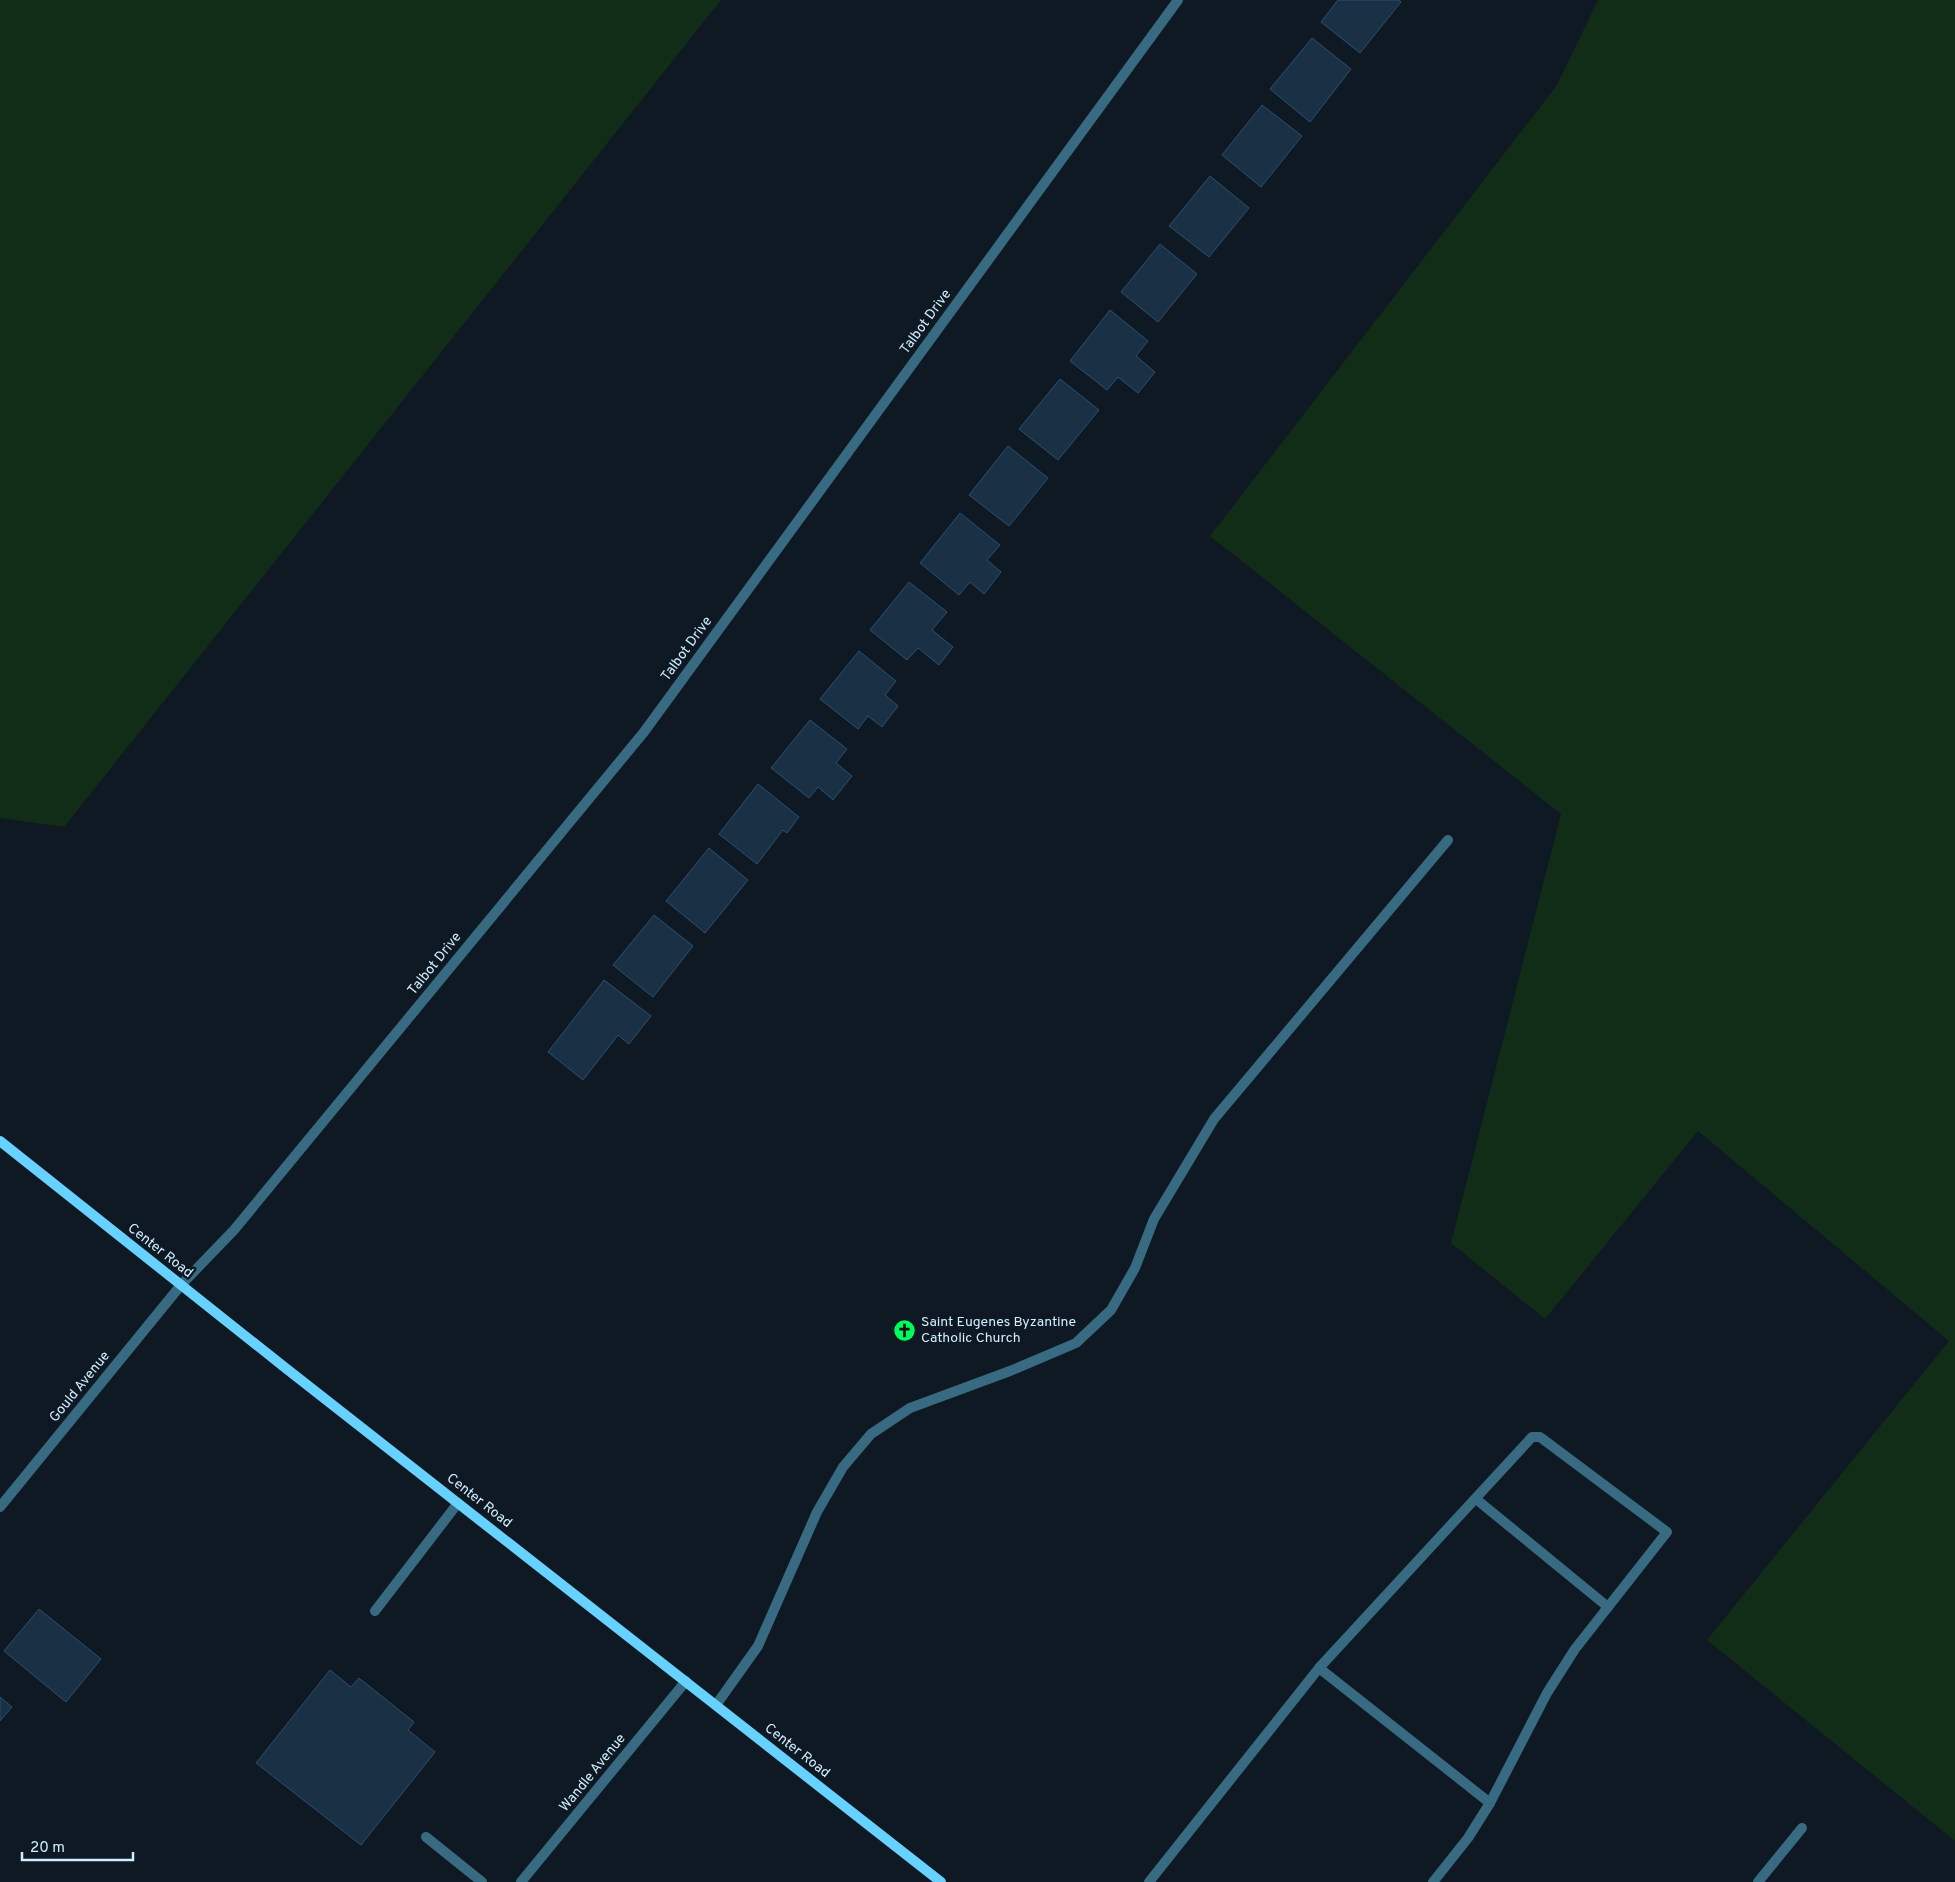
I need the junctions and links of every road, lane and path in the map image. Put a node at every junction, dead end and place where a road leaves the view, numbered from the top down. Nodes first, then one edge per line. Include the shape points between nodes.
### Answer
1 (1178, 0) edge
2 (1448, 840) dead end
3 (0, 1141) edge
4 (181, 1284) junction
5 (1476, 1499) junction
6 (458, 1503) junction
7 (0, 1507) edge
8 (1608, 1607) junction
9 (375, 1611) dead end
10 (1319, 1668) junction
11 (686, 1681) junction
12 (716, 1705) junction
13 (1490, 1803) junction
14 (1802, 1828) dead end
15 (426, 1837) dead end
16 (482, 1882) edge
17 (521, 1882) edge
18 (941, 1882) edge
19 (1149, 1882) edge
20 (1433, 1882) edge
21 (1758, 1882) edge

1 - 4 street, Talbot Drive via 644,732 234,1230
2 - 12 street via 1214,1119 1154,1218 1135,1268 1111,1310 1076,1343 910,1408 871,1434 849,1460 816,1512 758,1646
3 - 4 main road, Center Road
4 - 6 main road, Center Road
4 - 7 street, Gould Avenue
5 - 8 street
5 - 8 street via 1532,1437 1540,1436 1667,1532
5 - 10 street
6 - 9 street
6 - 11 main road, Center Road
8 - 13 street via 1575,1649 1547,1693
10 - 13 street
10 - 19 street
11 - 12 main road, Center Road
11 - 17 street, Wandle Avenue
12 - 18 main road, Center Road
13 - 20 street via 1468,1838
14 - 21 street
15 - 16 street

